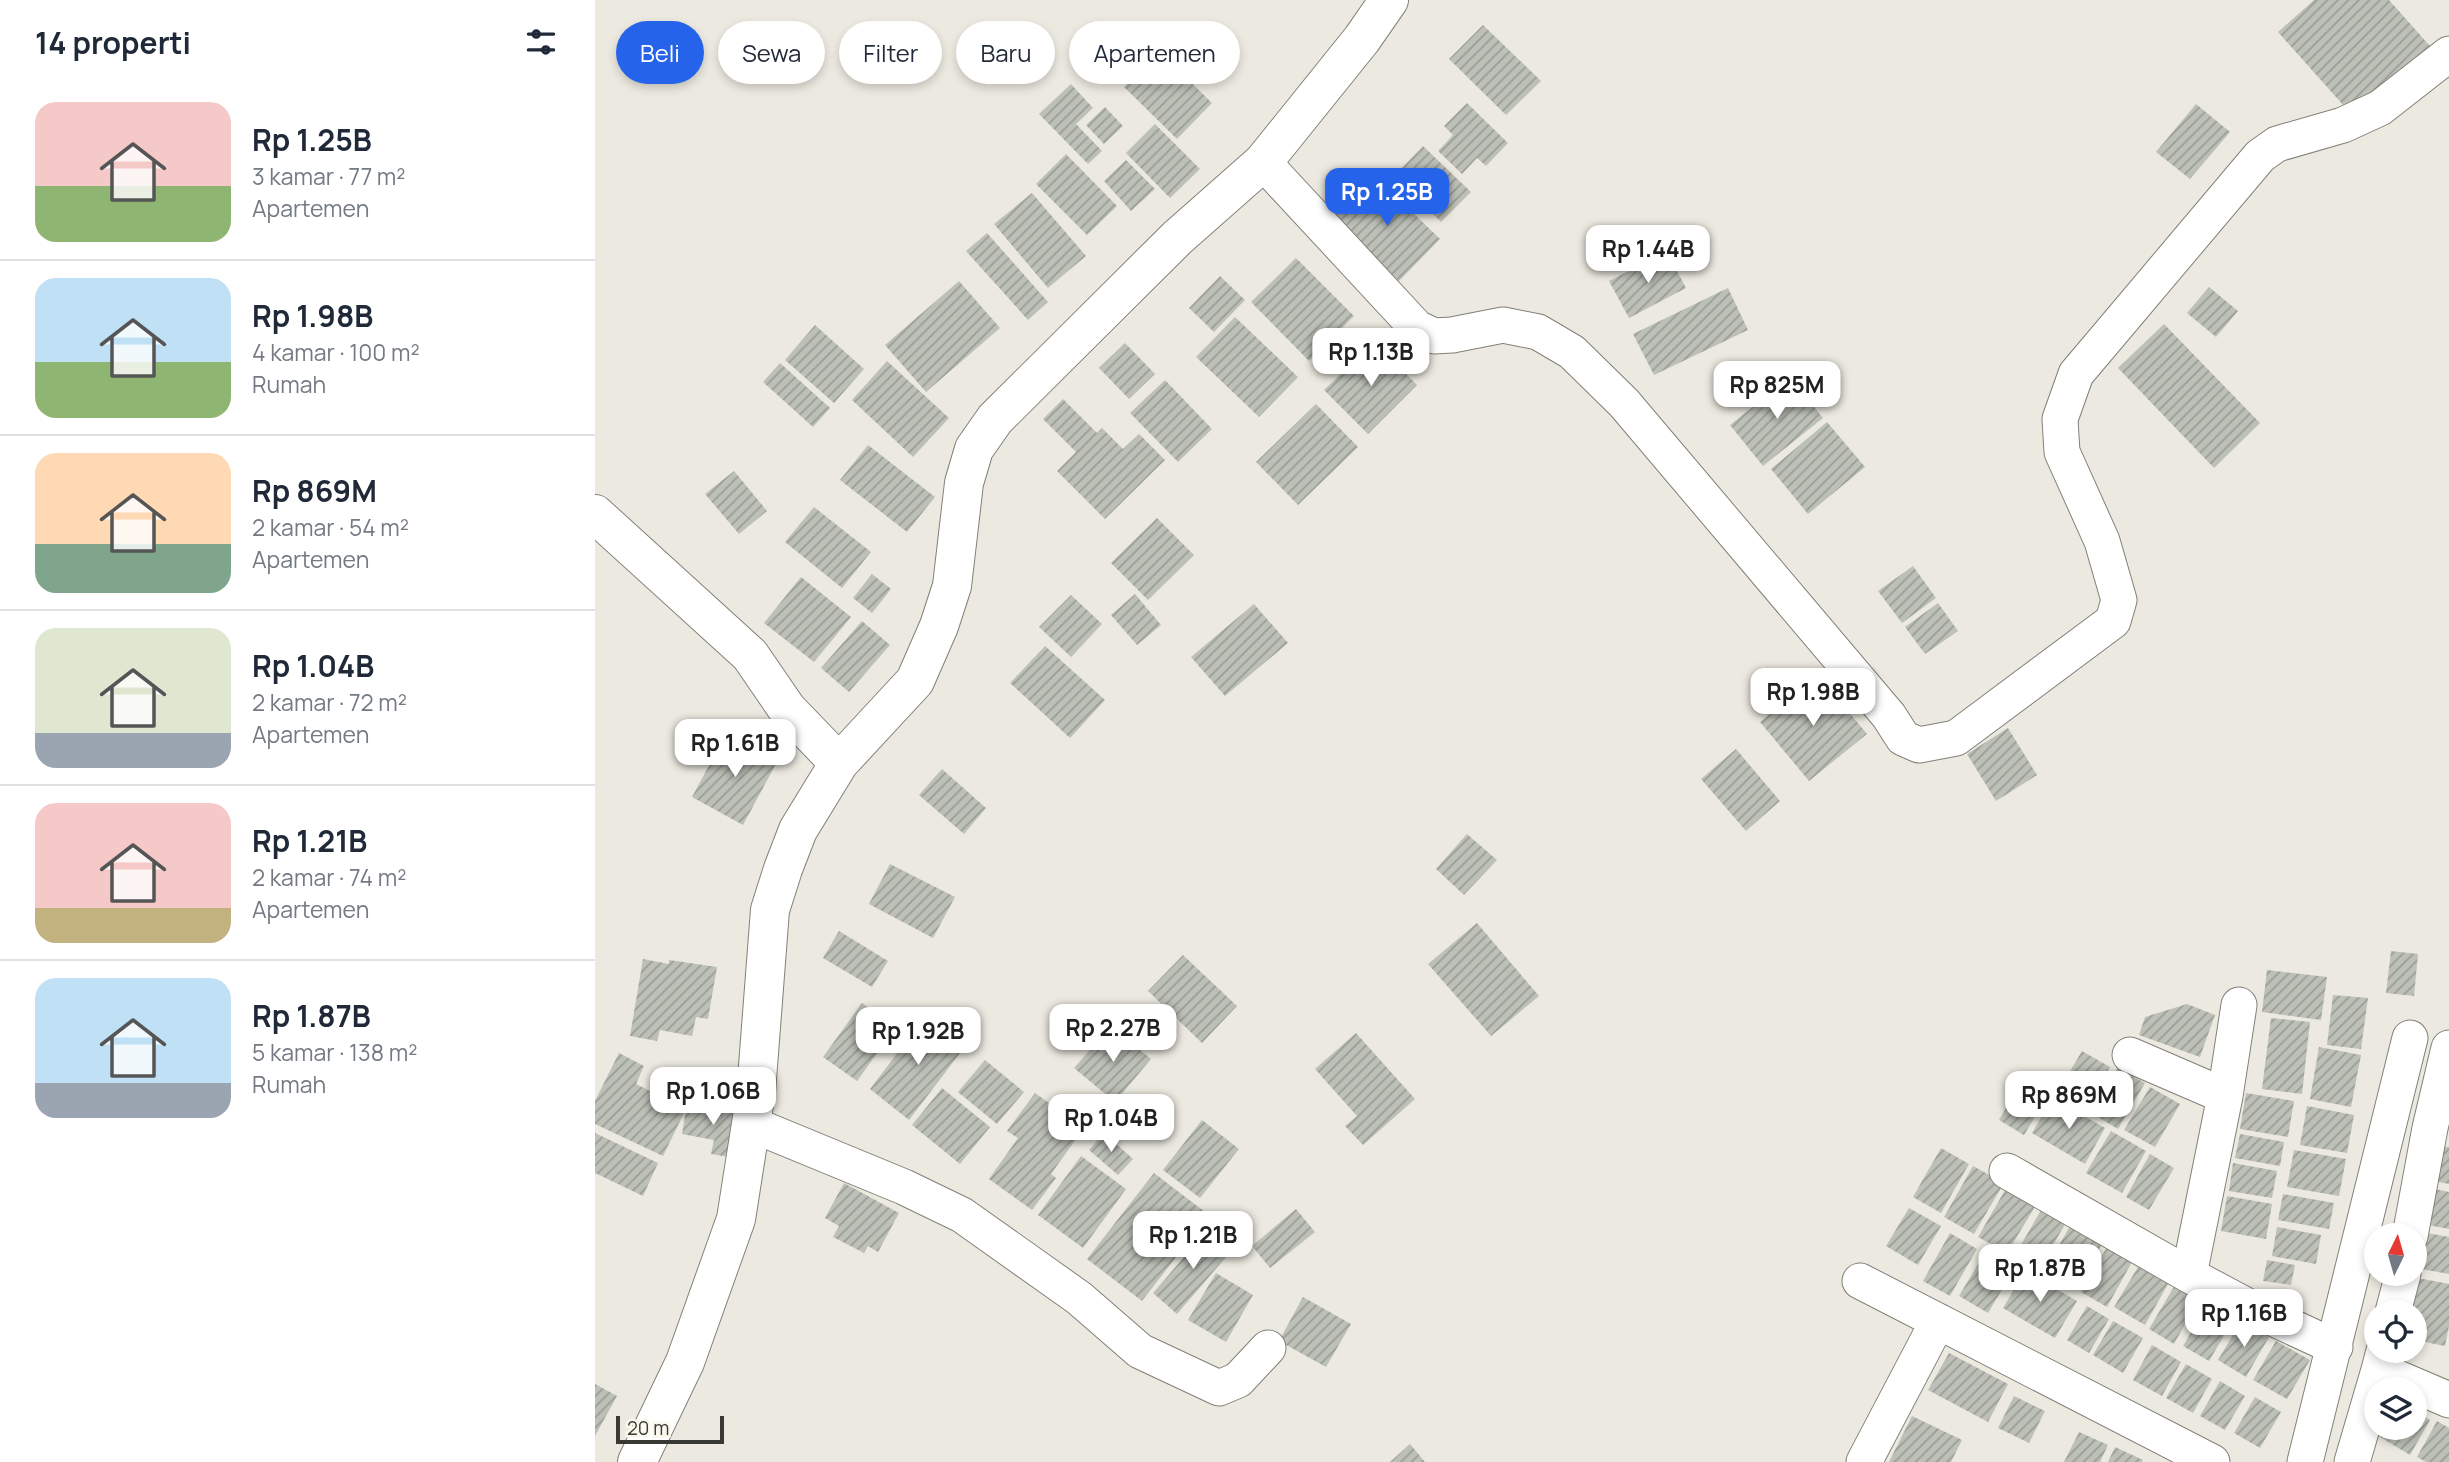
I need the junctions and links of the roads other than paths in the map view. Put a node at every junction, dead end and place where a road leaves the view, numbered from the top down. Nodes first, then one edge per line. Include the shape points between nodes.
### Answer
1 (1389, 0) edge
2 (2449, 54) edge
3 (1263, 162) junction
4 (595, 514) edge
5 (839, 763) junction
6 (2239, 1005) dead end
7 (2410, 1038) dead end
8 (2449, 1048) edge
9 (2130, 1055) dead end
10 (2225, 1096) junction
11 (751, 1124) junction
12 (2007, 1171) dead end
13 (2412, 1223) edge
14 (2189, 1275) junction
15 (1860, 1281) dead end
16 (1938, 1321) junction
17 (1268, 1348) dead end
18 (2335, 1348) junction
19 (2380, 1363) edge
20 (2384, 1363) edge
21 (2449, 1400) edge
22 (637, 1462) edge
23 (1864, 1462) edge
24 (2213, 1462) edge
25 (2305, 1462) edge
26 (2352, 1462) edge

1 - 3 street
2 - 3 street via 2380,108 2343,125 2277,144 2260,156 2076,374 2060,419 2062,452 2102,541 2119,600 2113,621 1956,738 1919,745 1903,738 1624,403 1572,352 1538,332 1503,326 1434,336 1417,328
3 - 5 street via 1177,238 995,419 974,449 964,484 952,586 920,670
4 - 5 street via 750,655 787,709
5 - 11 street via 798,830 770,910
6 - 10 street
7 - 18 street
8 - 13 street
9 - 10 street
10 - 14 street
11 - 17 street via 962,1214 1079,1298 1140,1351 1219,1388 1238,1380
11 - 22 street via 736,1219 685,1362
12 - 14 street
14 - 18 street
15 - 16 street
16 - 23 street
16 - 24 street
18 - 25 street
19 - 26 street
20 - 21 street

